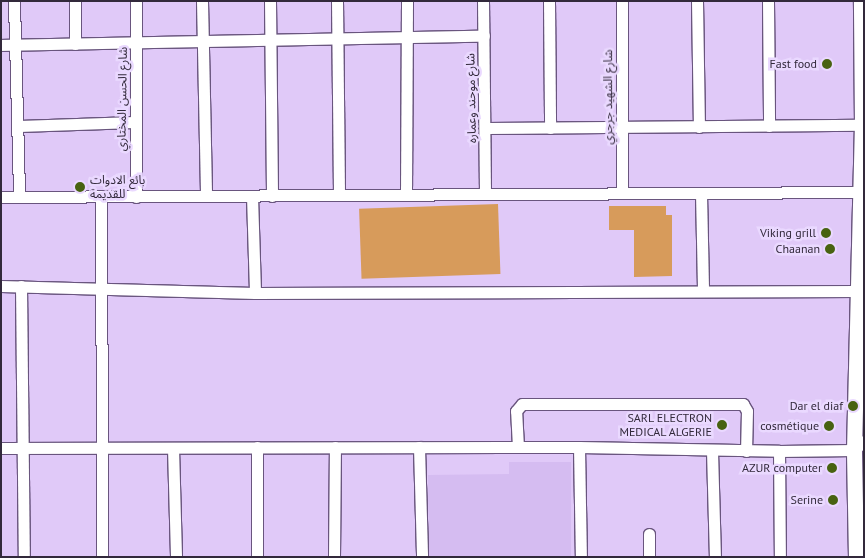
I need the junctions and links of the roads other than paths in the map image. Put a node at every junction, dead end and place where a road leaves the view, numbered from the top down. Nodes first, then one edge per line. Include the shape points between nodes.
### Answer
1 (14, 1) edge
2 (75, 1) edge
3 (136, 1) edge
4 (202, 1) edge
5 (270, 1) edge
6 (338, 1) edge
7 (407, 1) edge
8 (483, 1) edge
9 (549, 1) edge
10 (622, 1) edge
11 (697, 1) edge
12 (768, 1) edge
13 (861, 1) edge
14 (484, 36) junction
15 (408, 38) junction
16 (338, 39) junction
17 (271, 40) junction
18 (202, 42) junction
19 (137, 43) junction
20 (75, 44) junction
21 (1, 45) edge
22 (14, 45) junction
23 (862, 76) edge
24 (134, 122) junction
25 (862, 125) junction
26 (19, 126) junction
27 (769, 126) junction
28 (621, 127) junction
29 (699, 127) junction
30 (486, 128) junction
31 (550, 128) junction
32 (701, 192) junction
33 (860, 192) junction
34 (622, 193) junction
35 (339, 194) junction
36 (406, 194) junction
37 (485, 194) junction
38 (101, 196) junction
39 (206, 196) junction
40 (252, 196) junction
41 (272, 196) junction
42 (1, 197) edge
43 (19, 197) junction
44 (136, 197) junction
45 (1, 286) edge
46 (21, 286) junction
47 (101, 287) junction
48 (703, 291) junction
49 (857, 291) junction
50 (255, 293) junction
51 (859, 445) edge
52 (579, 446) junction
53 (103, 447) junction
54 (257, 447) junction
55 (335, 447) junction
56 (419, 447) junction
57 (518, 447) junction
58 (1, 448) edge
59 (25, 448) junction
60 (172, 448) junction
61 (712, 451) junction
62 (746, 451) junction
63 (779, 451) junction
64 (649, 534) dead end
65 (24, 557) edge
66 (102, 557) edge
67 (176, 557) edge
68 (256, 557) edge
69 (334, 557) edge
70 (422, 557) edge
71 (581, 557) edge
72 (649, 557) edge
73 (715, 557) edge
74 (780, 557) edge
75 (856, 557) edge

1 - 22 street
2 - 20 street
3 - 19 street, شارع الحسن المختاري
4 - 18 street
5 - 17 street
6 - 16 street
7 - 15 street
8 - 14 street, شارع موحند وعماره
9 - 31 street
10 - 28 street, شارع الشهيد جرجري
11 - 29 street
12 - 27 street
13 - 23 main road
14 - 15 street
14 - 30 street, شارع موحند وعماره
15 - 16 street
15 - 36 street
16 - 17 street
16 - 35 street
17 - 18 street
17 - 41 street
18 - 19 street
18 - 39 street
19 - 20 street
19 - 24 street, شارع الحسن المختاري
20 - 22 street
21 - 22 street
22 - 26 street
23 - 25 main road
24 - 26 street
24 - 44 street, شارع الحسن المختاري
25 - 27 street
25 - 33 main road
26 - 43 street
27 - 29 street
28 - 29 street
28 - 31 street
28 - 34 street, شارع الشهيد جرجري
30 - 31 street
30 - 37 street, شارع موحند وعماره
32 - 33 street
32 - 34 street
32 - 48 street
33 - 49 main road
34 - 37 street
35 - 36 street
35 - 41 street
36 - 37 street
38 - 43 street
38 - 44 street
38 - 47 street
39 - 40 street
39 - 44 street
40 - 41 street
40 - 50 street
42 - 43 street
45 - 46 street
46 - 47 street
46 - 59 street
47 - 50 street
47 - 53 street
48 - 49 street
48 - 50 street
49 - 51 main road
51 - 63 street
51 - 75 main road
52 - 57 street
52 - 61 street
52 - 71 street
53 - 59 street
53 - 60 street
53 - 66 street
54 - 55 street
54 - 60 street
54 - 68 street
55 - 56 street
55 - 69 street
56 - 57 street
56 - 70 street
57 - 62 street via 516,411 522,404 743,404 747,411
58 - 59 street
59 - 65 street
60 - 67 street
61 - 62 street
61 - 73 street
62 - 63 street
63 - 74 street
64 - 72 street

